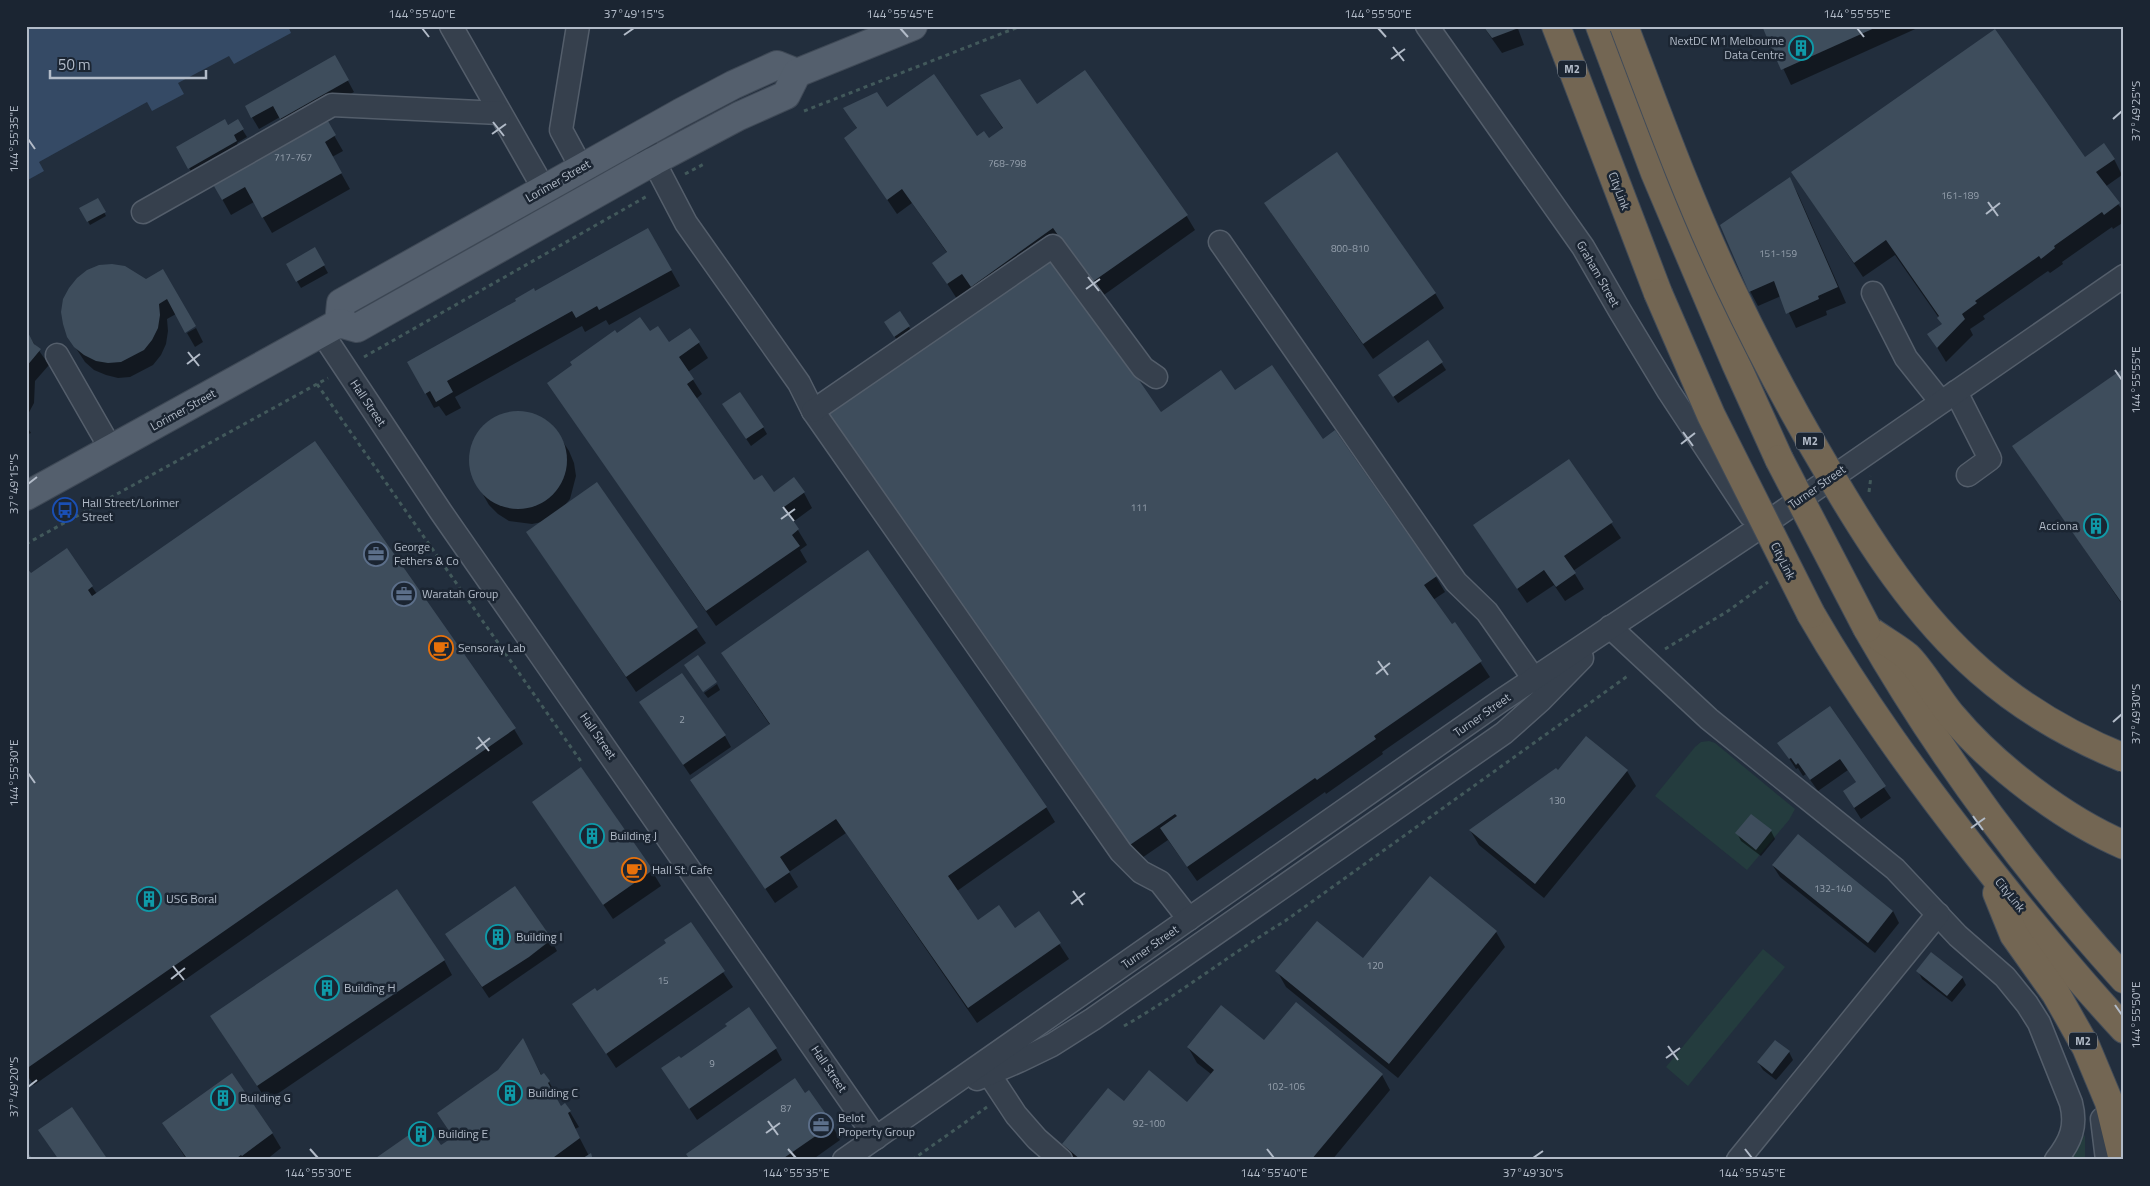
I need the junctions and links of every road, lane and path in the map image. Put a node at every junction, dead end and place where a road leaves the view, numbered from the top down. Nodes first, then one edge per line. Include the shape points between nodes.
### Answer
1 (451, 26) edge
2 (578, 26) edge
3 (913, 26) edge
4 (1427, 26) edge
5 (1556, 26) edge
6 (1600, 26) edge
7 (1624, 26) edge
8 (797, 73) junction
9 (500, 113) junction
10 (640, 134) junction
11 (654, 161) junction
12 (581, 167) junction
13 (544, 189) junction
14 (143, 212) dead end
15 (1220, 242) dead end
16 (2124, 276) edge
17 (1873, 292) dead end
18 (331, 328) junction
19 (56, 354) dead end
20 (344, 368) junction
21 (1156, 377) dead end
22 (316, 384) junction
23 (1948, 397) junction
24 (813, 411) junction
25 (1874, 448) junction
26 (111, 449) junction
27 (1968, 475) dead end
28 (1869, 495) dead end
29 (26, 496) edge
30 (1759, 528) junction
31 (26, 544) edge
32 (1775, 577) dead end
33 (1610, 628) junction
34 (1867, 628) junction
35 (1647, 662) junction
36 (1534, 679) junction
37 (2124, 758) edge
38 (582, 763) dead end
39 (2124, 845) edge
40 (1938, 914) junction
41 (1189, 919) junction
42 (2022, 928) junction
43 (2124, 979) edge
44 (1119, 1029) dead end
45 (2124, 1029) edge
46 (2086, 1047) junction
47 (990, 1074) junction
48 (940, 1094) junction
49 (1004, 1096) junction
50 (876, 1138) junction
51 (844, 1160) edge
52 (912, 1160) edge
53 (1061, 1160) edge
54 (1738, 1160) edge
55 (2056, 1160) edge
56 (2107, 1160) edge
57 (2123, 1160) edge

1 - 9 street
2 - 12 street via 560,130
3 - 8 main road
4 - 30 street, Graham Street via 1584,246 1664,384
5 - 42 highway, CityLink / M2, bridge via 1673,332 1778,551 1844,670 1908,764 1985,864
6 - 34 highway, bridge via 1655,173 1736,364 1779,459
7 - 37 highway, M2, bridge via 1675,161 1729,284 1792,409 1880,555 1924,614 1980,671 2057,725 2100,749
8 - 10 main road, Lorimer Street via 777,65
8 - 11 main road via 786,95
9 - 13 street
9 - 14 street via 332,105
10 - 11 street
10 - 12 main road, Lorimer Street
11 - 18 main road via 357,328
11 - 24 street via 686,223 799,382
12 - 13 main road, Lorimer Street
13 - 18 main road, Lorimer Street via 341,303
15 - 36 street via 1456,582 1487,612
16 - 23 street, Turner Street
17 - 23 street via 1906,358
18 - 20 street, Hall Street
18 - 26 main road, Lorimer Street
19 - 26 street
20 - 22 path
20 - 50 street, Hall Street
21 - 24 street via 1143,368 1053,246
22 - 31 path
22 - 38 path
23 - 25 street, Turner Street
23 - 27 street via 1990,459
24 - 41 street via 1121,852 1141,872 1160,882
25 - 28 path
25 - 30 street, Turner Street
26 - 29 main road, Lorimer Street
30 - 33 street, Turner Street
32 - 35 path
33 - 35 street
33 - 36 street, Turner Street
33 - 47 street via 1540,701 1482,749 1093,1019 1044,1049
34 - 39 highway via 1908,656 1953,717 2001,765 2072,817
34 - 43 highway via 1963,780 2056,901
35 - 40 street via 1710,718 1895,869
35 - 44 path via 1285,921
36 - 41 street, Turner Street
40 - 54 street
40 - 55 street via 2016,988 2041,1028 2060,1070 2074,1113 2071,1138
41 - 48 street, Turner Street
42 - 45 highway, CityLink / M2
42 - 46 highway, M2
46 - 56 street via 2106,1137
46 - 57 highway, M2 via 2108,1102
47 - 48 street
47 - 49 street
48 - 50 street, Turner Street
49 - 52 path
49 - 53 street via 1036,1139
50 - 51 street, Turner Street

